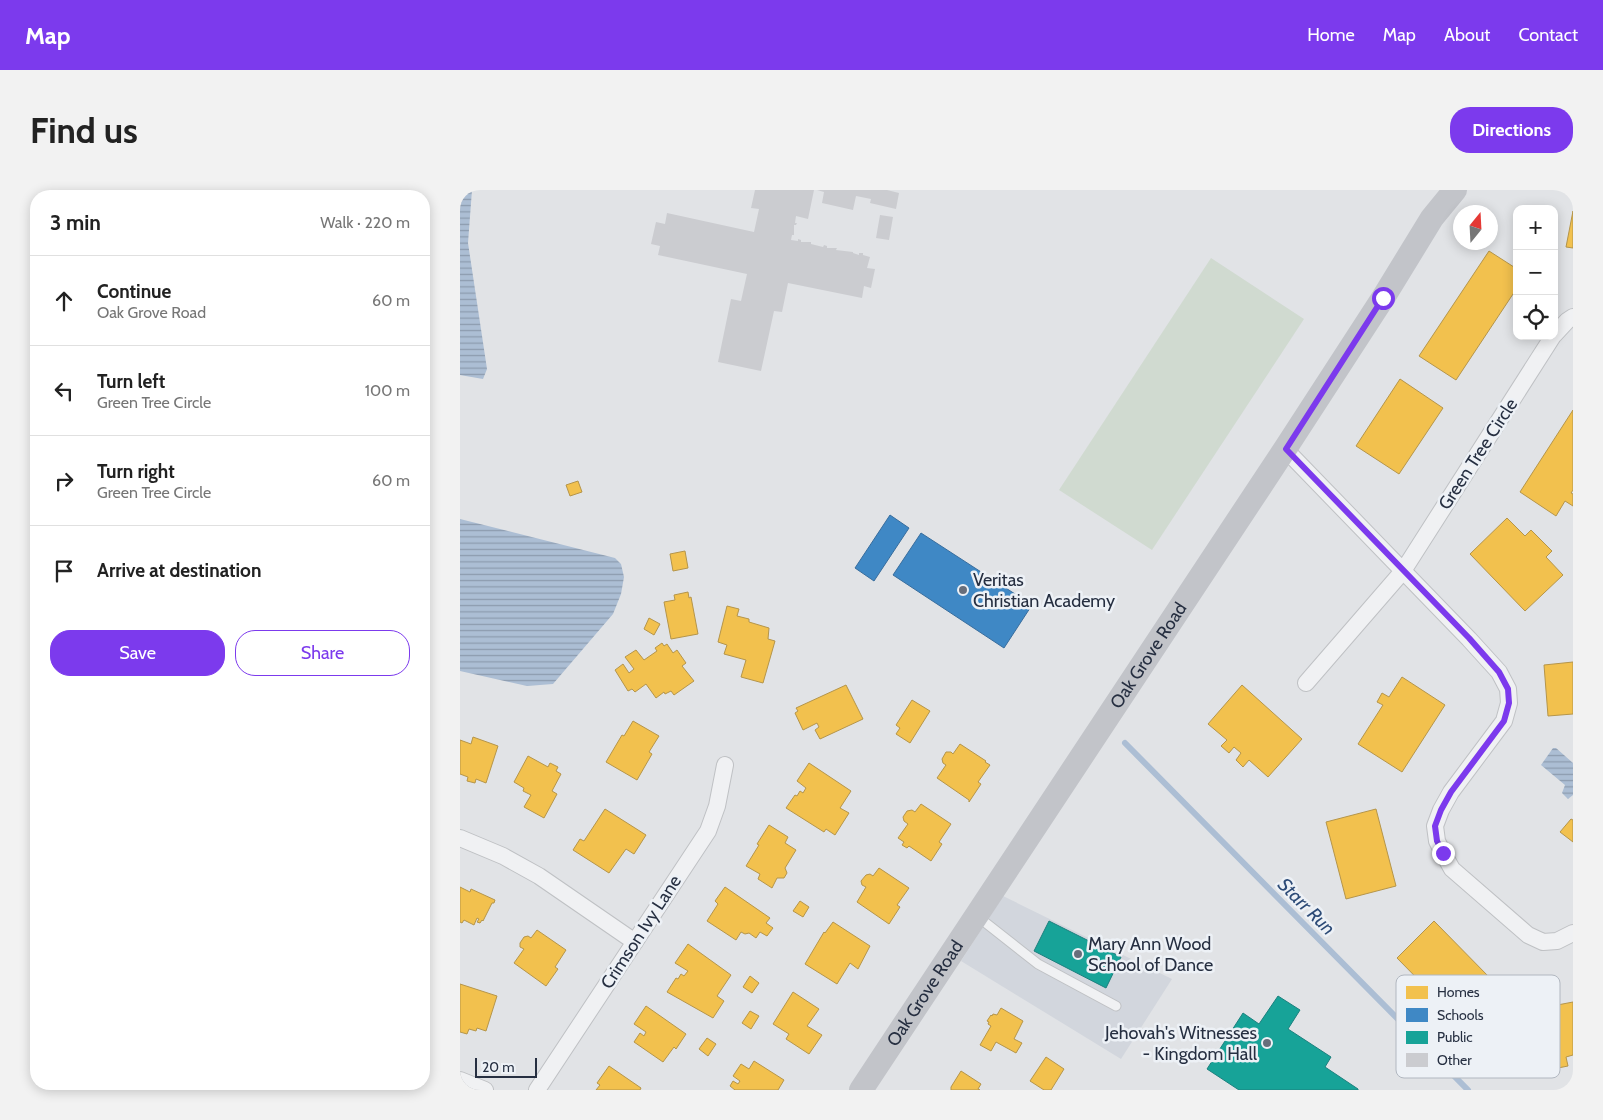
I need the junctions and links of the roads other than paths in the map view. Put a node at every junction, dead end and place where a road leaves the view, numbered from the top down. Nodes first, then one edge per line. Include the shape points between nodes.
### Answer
1 (1444, 190) edge
2 (1454, 190) edge
3 (1432, 218) junction
4 (1573, 318) edge
5 (1558, 331) edge
6 (1551, 340) edge
7 (1286, 449) junction
8 (1403, 571) junction
9 (1306, 683) dead end
10 (725, 765) dead end
11 (460, 838) edge
12 (977, 916) junction
13 (1573, 933) edge
14 (635, 942) junction
15 (1116, 1006) dead end
16 (460, 1080) edge
17 (486, 1090) edge
18 (537, 1090) edge
19 (861, 1090) edge

1 - 3 street, Oak Grove Road
2 - 3 street, Oak Grove Road
3 - 7 street, Oak Grove Road
4 - 5 street, Green Tree Circle
6 - 8 street, Green Tree Circle
7 - 8 street
7 - 12 street, Oak Grove Road
8 - 9 street, Green Tree Circle
8 - 13 street via 1469,638 1499,672 1508,689 1509,703 1504,721 1451,792 1435,826 1437,841 1452,869 1528,935 1543,942
10 - 14 street, Crimson Ivy Lane via 708,831
11 - 14 street via 539,876
12 - 15 lane via 1038,964
12 - 19 street, Oak Grove Road
14 - 18 street, Crimson Ivy Lane
16 - 17 street

